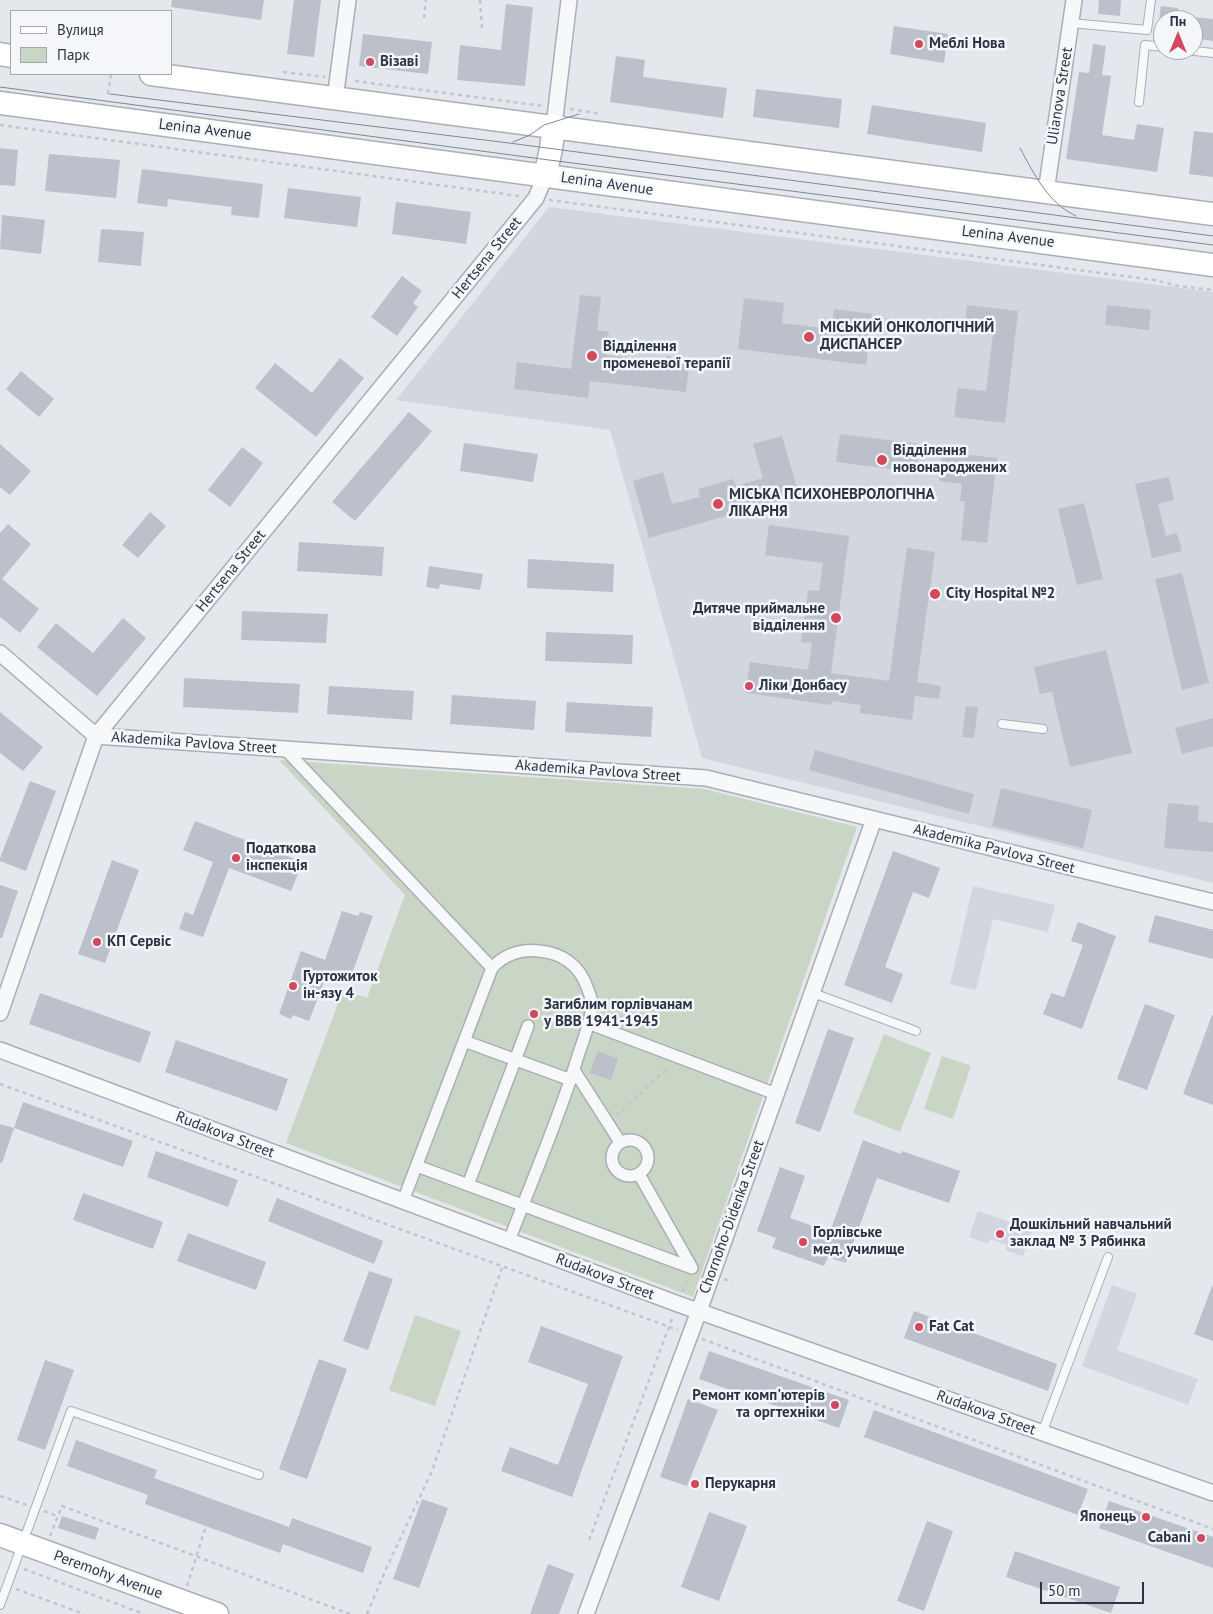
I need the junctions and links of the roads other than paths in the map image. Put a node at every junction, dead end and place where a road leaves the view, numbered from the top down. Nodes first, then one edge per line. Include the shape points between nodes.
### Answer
1 (348, 0) edge
2 (569, 0) edge
3 (1074, 0) edge
4 (1151, 0) edge
5 (1071, 23) junction
6 (1153, 46) edge
7 (158, 75) edge
8 (335, 99) junction
9 (1139, 102) dead end
10 (0, 103) edge
11 (554, 126) junction
12 (545, 176) junction
13 (1046, 192) junction
14 (1213, 214) edge
15 (1213, 265) edge
16 (0, 654) edge
17 (1002, 724) dead end
18 (1043, 729) dead end
19 (96, 736) junction
20 (285, 749) junction
21 (874, 819) junction
22 (1213, 902) edge
23 (492, 968) junction
24 (812, 992) junction
25 (0, 1013) edge
26 (588, 1023) junction
27 (528, 1026) dead end
28 (916, 1031) dead end
29 (464, 1041) junction
30 (0, 1050) edge
31 (516, 1060) junction
32 (572, 1075) junction
33 (776, 1094) junction
34 (620, 1142) junction
35 (417, 1166) junction
36 (639, 1174) junction
37 (468, 1185) junction
38 (404, 1201) junction
39 (523, 1205) junction
40 (509, 1241) junction
41 (1108, 1257) dead end
42 (699, 1311) junction
43 (1042, 1433) junction
44 (259, 1475) dead end
45 (1213, 1493) edge
46 (0, 1535) edge
47 (23, 1543) junction
48 (0, 1605) edge
49 (217, 1614) edge
50 (586, 1614) edge

1 - 8 street
2 - 11 street
3 - 5 street, Ulianova Street
4 - 5 lane via 1147,30
5 - 13 street, Ulianova Street
6 - 9 lane via 1145,45
7 - 8 main road
8 - 11 main road
10 - 12 main road, Lenina Avenue
11 - 12 main road
11 - 13 main road
12 - 15 main road, Lenina Avenue
12 - 19 street, Hertsena Street via 536,198
13 - 14 main road
16 - 19 street, Akademika Pavlova Street
17 - 18 lane
19 - 20 street, Akademika Pavlova Street
19 - 25 street, Hertsena Street
20 - 21 street, Akademika Pavlova Street via 706,778
20 - 23 street
21 - 22 street, Akademika Pavlova Street
21 - 24 street, Chornoho-Didenka Street
23 - 26 street via 501,958 532,950 562,956 584,977 592,1004
23 - 29 street
24 - 28 lane
24 - 33 street, Chornoho-Didenka Street
26 - 32 street
26 - 33 street
27 - 31 street
29 - 31 street
29 - 35 street
30 - 38 street, Rudakova Street
31 - 32 street
31 - 37 street
32 - 34 street
32 - 39 street
33 - 42 street, Chornoho-Didenka Street
34 - 36 street via 612,1153 612,1164 622,1175
34 - 36 street via 638,1141 646,1148 648,1162
35 - 37 street
35 - 38 street
36 - 39 street via 692,1268
37 - 39 street
38 - 40 street, Rudakova Street
39 - 40 street
40 - 42 street, Rudakova Street
41 - 43 lane
42 - 43 street, Rudakova Street
42 - 50 street, Chornoho-Didenka Street
43 - 45 street, Rudakova Street
44 - 47 lane via 71,1411
46 - 47 main road, Peremohy Avenue
47 - 48 lane
47 - 49 main road, Peremohy Avenue

